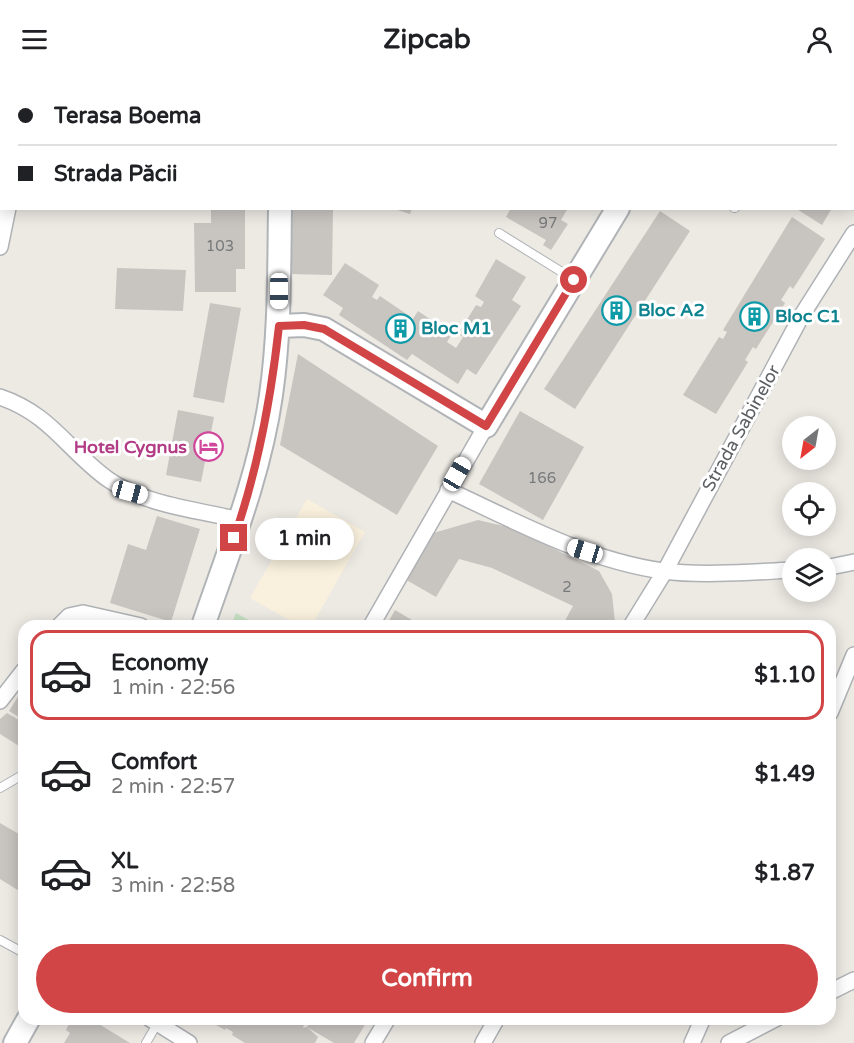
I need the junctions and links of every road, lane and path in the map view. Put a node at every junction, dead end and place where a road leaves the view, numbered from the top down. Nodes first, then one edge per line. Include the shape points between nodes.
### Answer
1 (8, 210) edge
2 (280, 210) edge
3 (617, 210) edge
4 (499, 233) dead end
5 (854, 233) edge
6 (0, 246) edge
7 (574, 280) junction
8 (279, 326) junction
9 (0, 397) edge
10 (486, 426) junction
11 (448, 490) junction
12 (240, 520) junction
13 (854, 562) edge
14 (836, 566) edge
15 (782, 570) edge
16 (665, 571) junction
17 (65, 620) edge
18 (103, 620) edge
19 (205, 620) edge
20 (373, 620) edge
21 (635, 620) edge
22 (854, 655) edge
23 (18, 678) edge
24 (836, 698) edge
25 (0, 701) edge
26 (18, 778) edge
27 (0, 788) edge
28 (0, 940) edge
29 (18, 949) edge
30 (854, 980) edge
31 (836, 989) edge
32 (24, 1025) edge
33 (152, 1025) edge
34 (160, 1025) edge
35 (384, 1025) edge
36 (493, 1025) edge
37 (700, 1025) edge
38 (764, 1025) edge
39 (15, 1043) edge
40 (146, 1043) edge
41 (189, 1043) edge
42 (373, 1043) edge
43 (483, 1043) edge
44 (692, 1043) edge
45 (729, 1043) edge

1 - 6 street
2 - 8 street
3 - 7 street
4 - 7 lane
5 - 16 street, Strada Sabinelor via 802,315
7 - 10 street
8 - 10 street via 324,329
8 - 12 street via 271,396
9 - 12 street via 32,410 107,478 130,492
10 - 11 street
11 - 16 street via 566,544
11 - 20 street
12 - 19 street
13 - 14 street
15 - 16 street
16 - 21 street, Strada Sabinelor
17 - 18 street via 83,613
22 - 24 street
23 - 25 street
26 - 27 lane
28 - 29 lane
30 - 31 street
32 - 39 street
33 - 40 lane
34 - 41 street
35 - 42 street
36 - 43 street
37 - 44 street
38 - 45 street

